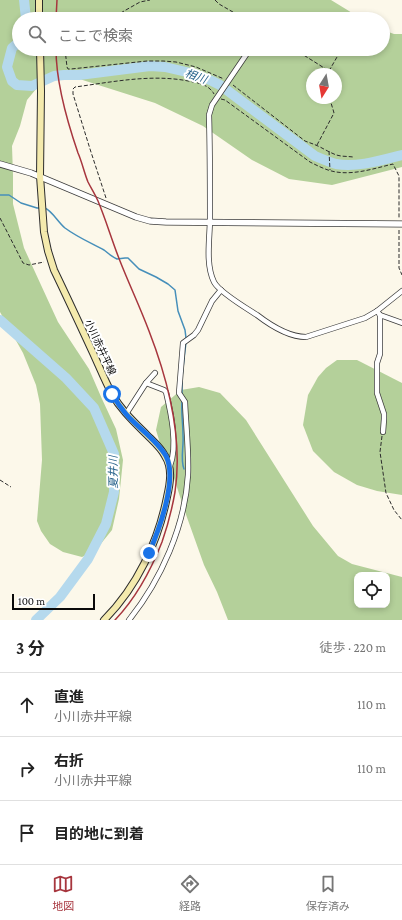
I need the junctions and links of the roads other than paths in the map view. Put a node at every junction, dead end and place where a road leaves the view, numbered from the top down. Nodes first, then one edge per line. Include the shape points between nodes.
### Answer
1 (39, 0) edge
2 (39, 12) edge
3 (40, 56) edge
4 (245, 56) edge
5 (0, 164) edge
6 (40, 176) junction
7 (210, 222) junction
8 (402, 224) edge
9 (221, 290) junction
10 (402, 291) edge
11 (378, 313) junction
12 (402, 323) edge
13 (155, 373) dead end
14 (146, 383) junction
15 (126, 414) junction
16 (383, 432) road end
17 (170, 466) junction
18 (104, 620) edge
19 (129, 620) edge

1 - 2 main road
3 - 6 main road, 小川赤井平線
4 - 7 street via 212,105
5 - 6 street
6 - 7 street via 150,221
6 - 15 main road, 小川赤井平線 via 44,232 54,270 112,394
7 - 8 street
7 - 9 street via 210,272 214,283
9 - 11 street via 268,323 300,337
9 - 19 street via 212,301 198,330 183,342 179,393 185,402 188,475 186,493 173,542 164,564 148,594
10 - 11 street
11 - 12 street
11 - 16 street via 380,354 377,363 377,393 384,414
13 - 14 street
14 - 15 street
14 - 17 street via 166,392 174,453
15 - 17 main road, 小川赤井平線 via 157,445
17 - 18 main road via 169,487 159,530 140,572

